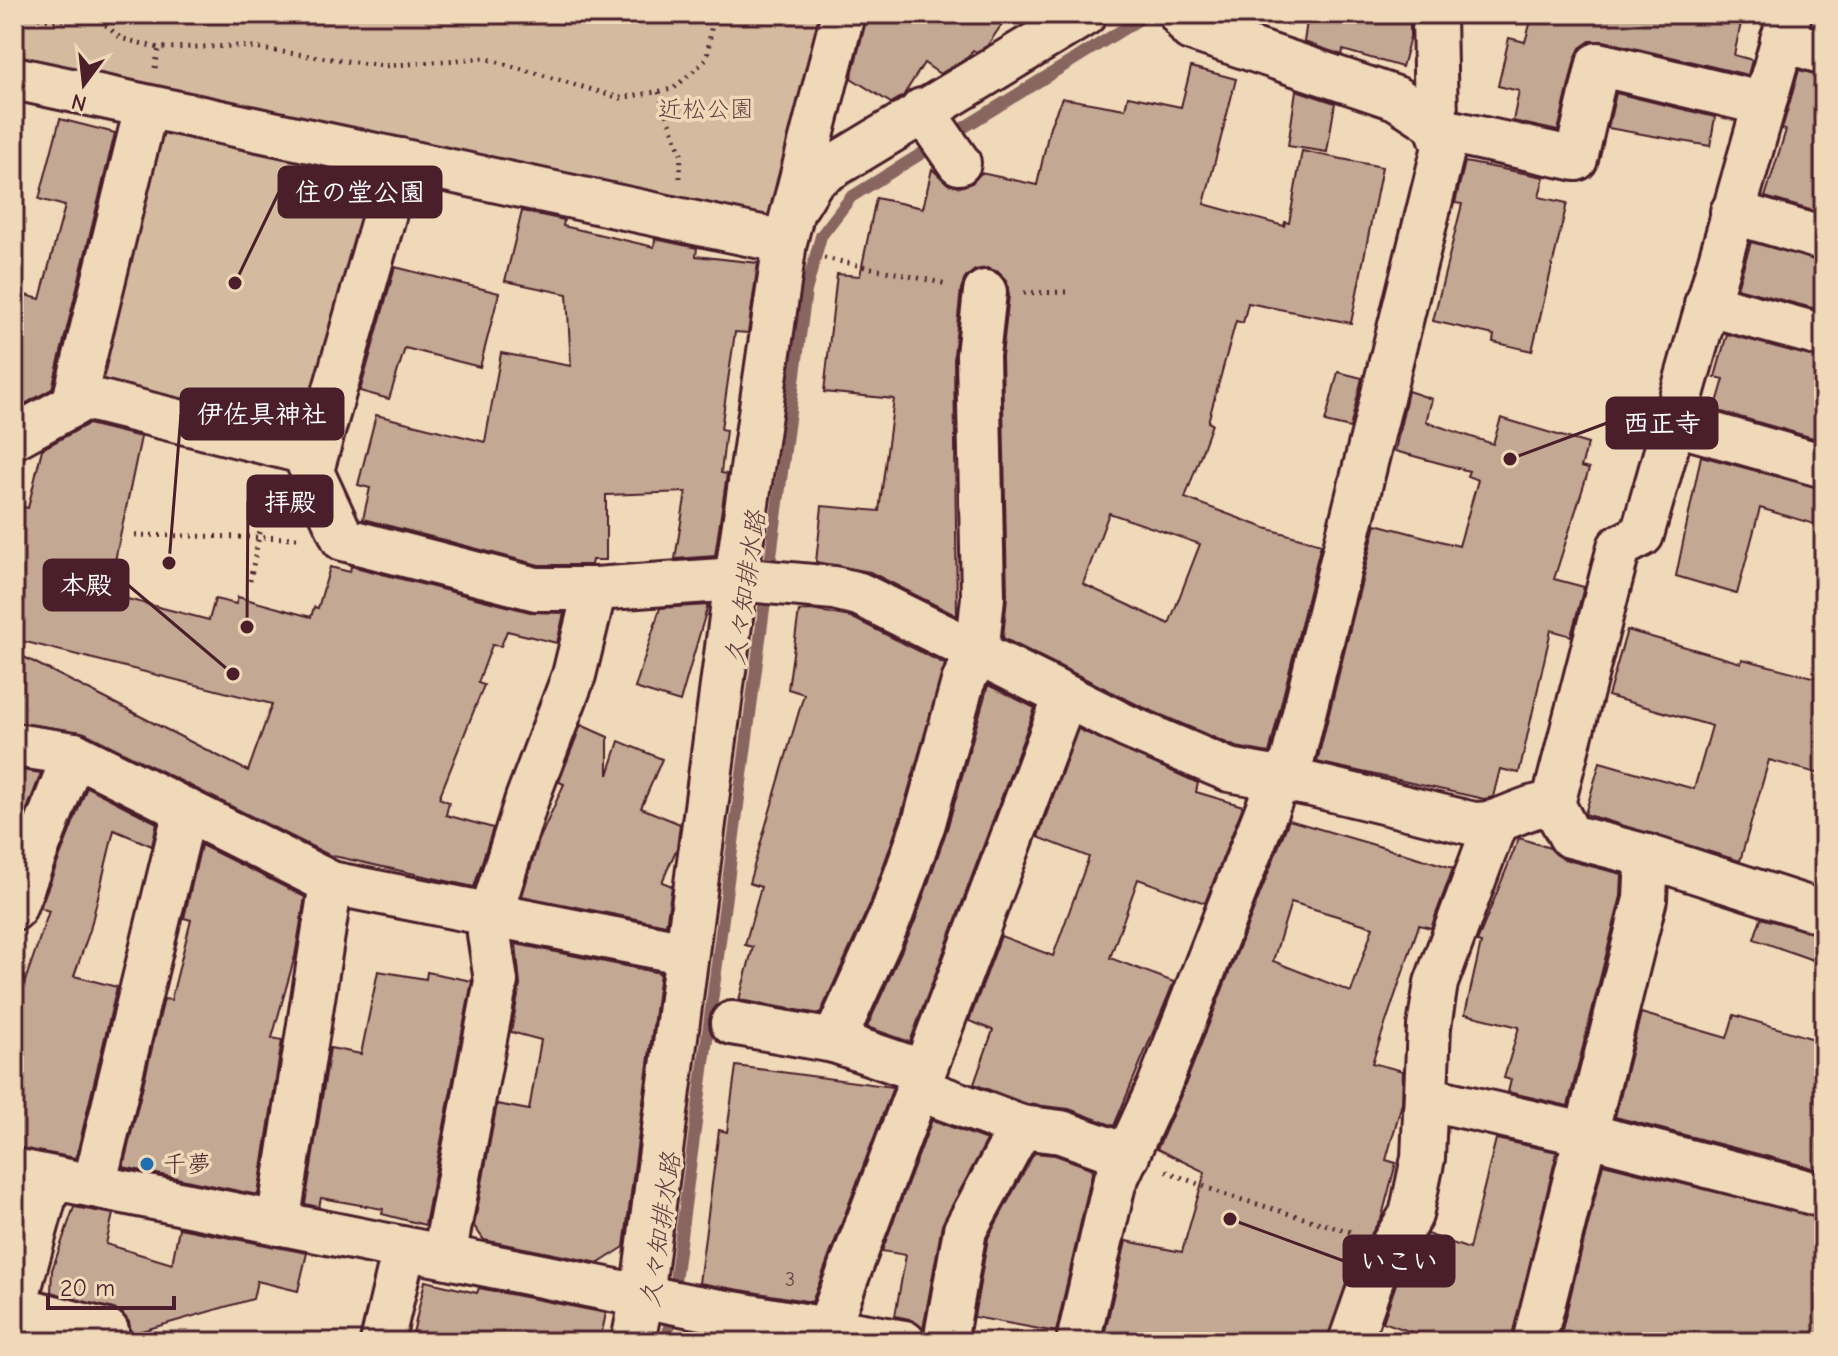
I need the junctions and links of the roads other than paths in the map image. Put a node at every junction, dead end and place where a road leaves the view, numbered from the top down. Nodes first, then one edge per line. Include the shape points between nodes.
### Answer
1 (843, 14) edge
2 (1085, 14) edge
3 (1180, 14) edge
4 (1434, 14) edge
5 (1786, 27) edge
6 (1824, 53) edge
7 (14, 78) edge
8 (1764, 104) junction
9 (146, 108) junction
10 (1437, 126) junction
11 (400, 160) junction
12 (1732, 212) junction
13 (789, 226) junction
14 (1824, 239) edge
15 (985, 292) dead end
16 (1706, 304) junction
17 (1824, 336) edge
18 (73, 405) junction
19 (1673, 423) junction
20 (15, 435) edge
21 (1824, 466) edge
22 (313, 467) junction
23 (758, 581) junction
24 (595, 589) junction
25 (977, 654) junction
26 (1065, 697) junction
27 (14, 745) edge
28 (74, 754) junction
29 (1278, 781) junction
30 (1553, 804) junction
31 (185, 810) junction
32 (1495, 824) junction
33 (1647, 856) junction
34 (331, 883) junction
35 (14, 909) edge
36 (1824, 913) edge
37 (491, 914) junction
38 (686, 953) junction
39 (732, 1023) dead end
40 (834, 1041) junction
41 (921, 1080) junction
42 (1426, 1098) junction
43 (1021, 1127) junction
44 (1588, 1135) junction
45 (1128, 1156) junction
46 (32, 1174) edge
47 (94, 1186) junction
48 (1824, 1196) edge
49 (278, 1224) junction
50 (424, 1252) junction
51 (663, 1300) junction
52 (14, 1308) edge
53 (828, 1328) junction
54 (106, 1342) edge
55 (382, 1342) edge
56 (633, 1342) edge
57 (904, 1342) edge
58 (945, 1342) edge
59 (1078, 1342) edge
60 (1350, 1342) edge
61 (1534, 1342) edge

1 - 13 street
2 - 13 street via 943,139 814,178
3 - 10 street via 1191,29 1396,98
4 - 10 street
5 - 6 street
5 - 8 street
7 - 9 street
8 - 10 street via 1598,64 1576,159
8 - 12 street
9 - 11 street
9 - 18 street
10 - 29 street via 1444,147 1424,236 1292,762
11 - 13 street via 677,219
11 - 22 street
12 - 14 street
12 - 16 street
13 - 23 street
15 - 25 street via 978,355 983,597
16 - 17 street
16 - 19 street
18 - 20 street
18 - 22 street via 85,398 277,445 303,452
19 - 21 street
19 - 30 street via 1642,535 1619,547
22 - 24 street via 343,539 536,589
23 - 24 street
23 - 25 street via 859,594
23 - 38 street
24 - 37 street via 574,675
25 - 26 street
25 - 40 street via 963,682 924,823 892,913
26 - 29 street via 1229,770
26 - 41 street
27 - 28 street
28 - 31 street
28 - 35 street
29 - 32 street via 1474,824
29 - 45 street
30 - 32 street via 1534,805
30 - 33 street via 1570,836
31 - 34 street
31 - 47 street
32 - 42 street via 1436,983
33 - 36 street
33 - 44 street via 1645,899
34 - 37 street
34 - 49 street
37 - 38 street
37 - 50 street via 496,981
38 - 51 street
39 - 40 street
40 - 41 street
41 - 43 street
41 - 53 street
42 - 44 street
42 - 60 street via 1423,1158 1411,1215 1360,1307
43 - 45 street via 1061,1132
43 - 58 street via 965,1230
44 - 48 street
44 - 61 street
45 - 59 street via 1114,1184
46 - 47 street
46 - 52 street
47 - 49 street
49 - 50 street
50 - 51 street
50 - 55 street
51 - 53 street
51 - 56 street
52 - 54 street via 107,1331
53 - 57 street

